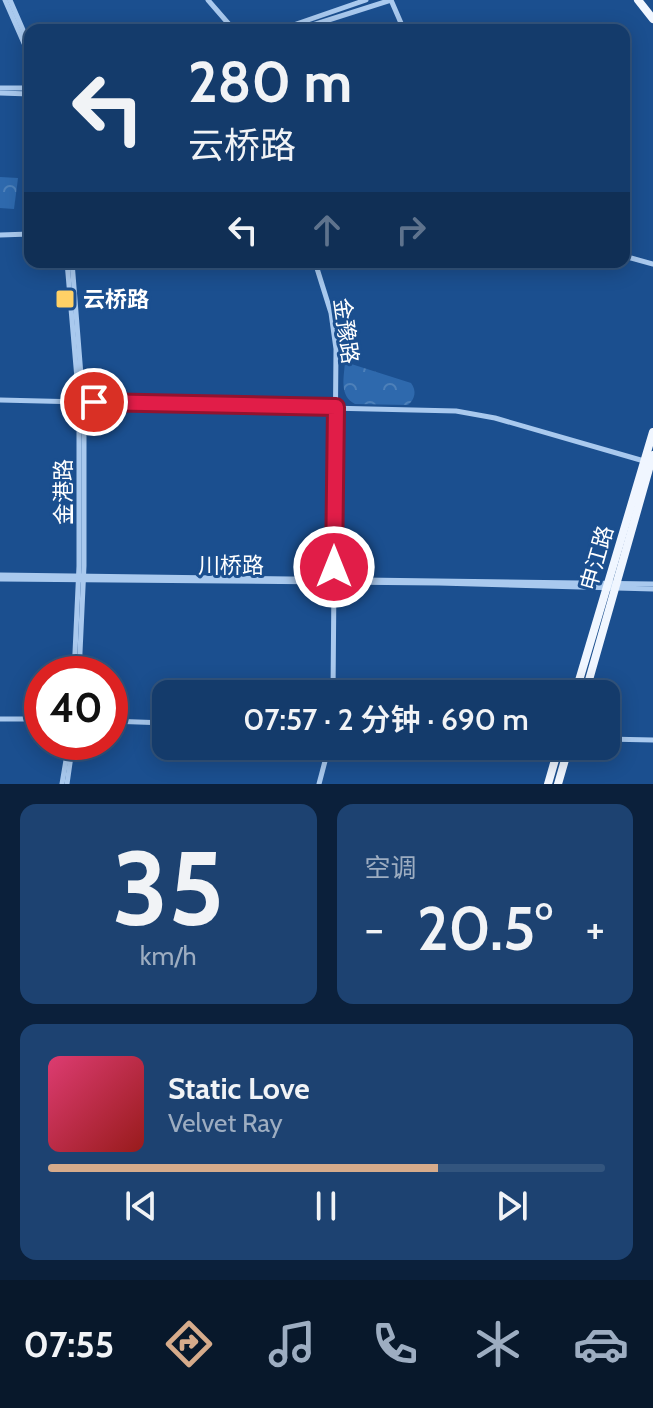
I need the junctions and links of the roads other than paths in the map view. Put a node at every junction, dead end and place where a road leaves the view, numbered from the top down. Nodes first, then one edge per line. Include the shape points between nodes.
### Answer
1 (8, 0) edge
2 (208, 0) edge
3 (366, 0) edge
4 (391, 0) edge
5 (641, 0) edge
6 (653, 11) edge
7 (653, 19) edge
8 (229, 24) edge
9 (296, 24) edge
10 (316, 24) edge
11 (401, 24) edge
12 (24, 33) edge
13 (24, 41) edge
14 (24, 88) edge
15 (0, 90) edge
16 (24, 93) edge
17 (24, 234) edge
18 (0, 235) edge
19 (630, 258) edge
20 (653, 264) edge
21 (70, 268) edge
22 (317, 268) edge
23 (0, 400) edge
24 (81, 402) junction
25 (336, 407) junction
26 (653, 432) edge
27 (649, 458) edge
28 (0, 577) edge
29 (81, 578) junction
30 (334, 580) junction
31 (653, 587) edge
32 (612, 588) junction
33 (78, 656) edge
34 (333, 680) edge
35 (580, 680) edge
36 (589, 680) edge
37 (0, 719) edge
38 (24, 719) edge
39 (128, 722) edge
40 (152, 722) edge
41 (620, 739) edge
42 (653, 740) edge
43 (68, 760) edge
44 (325, 760) edge
45 (555, 760) edge
46 (565, 760) edge
47 (65, 784) edge
48 (319, 784) edge
49 (548, 784) edge
50 (558, 784) edge

1 - 12 street
1 - 13 street
2 - 8 street
3 - 9 street
4 - 10 street
4 - 11 street
5 - 6 main road
5 - 7 main road
14 - 15 street
15 - 16 street
17 - 18 street
19 - 20 street
21 - 24 street, 金港路
22 - 25 street, 金豫路 via 334,326
23 - 24 street
24 - 25 street
24 - 29 street, 金港路
25 - 27 street via 469,412
25 - 30 street, 金豫路
26 - 27 main road, 申江路
27 - 32 main road, 申江路
28 - 29 street, 川桥路
29 - 30 street, 川桥路
29 - 33 street, 金港路
30 - 32 street, 川桥路
30 - 34 street, 金豫路
31 - 32 street, 川桥路
32 - 35 main road, 申江路
32 - 36 main road, 申江路
37 - 38 street
39 - 40 street
41 - 42 street
43 - 47 street
44 - 48 street
45 - 49 main road
46 - 50 main road

